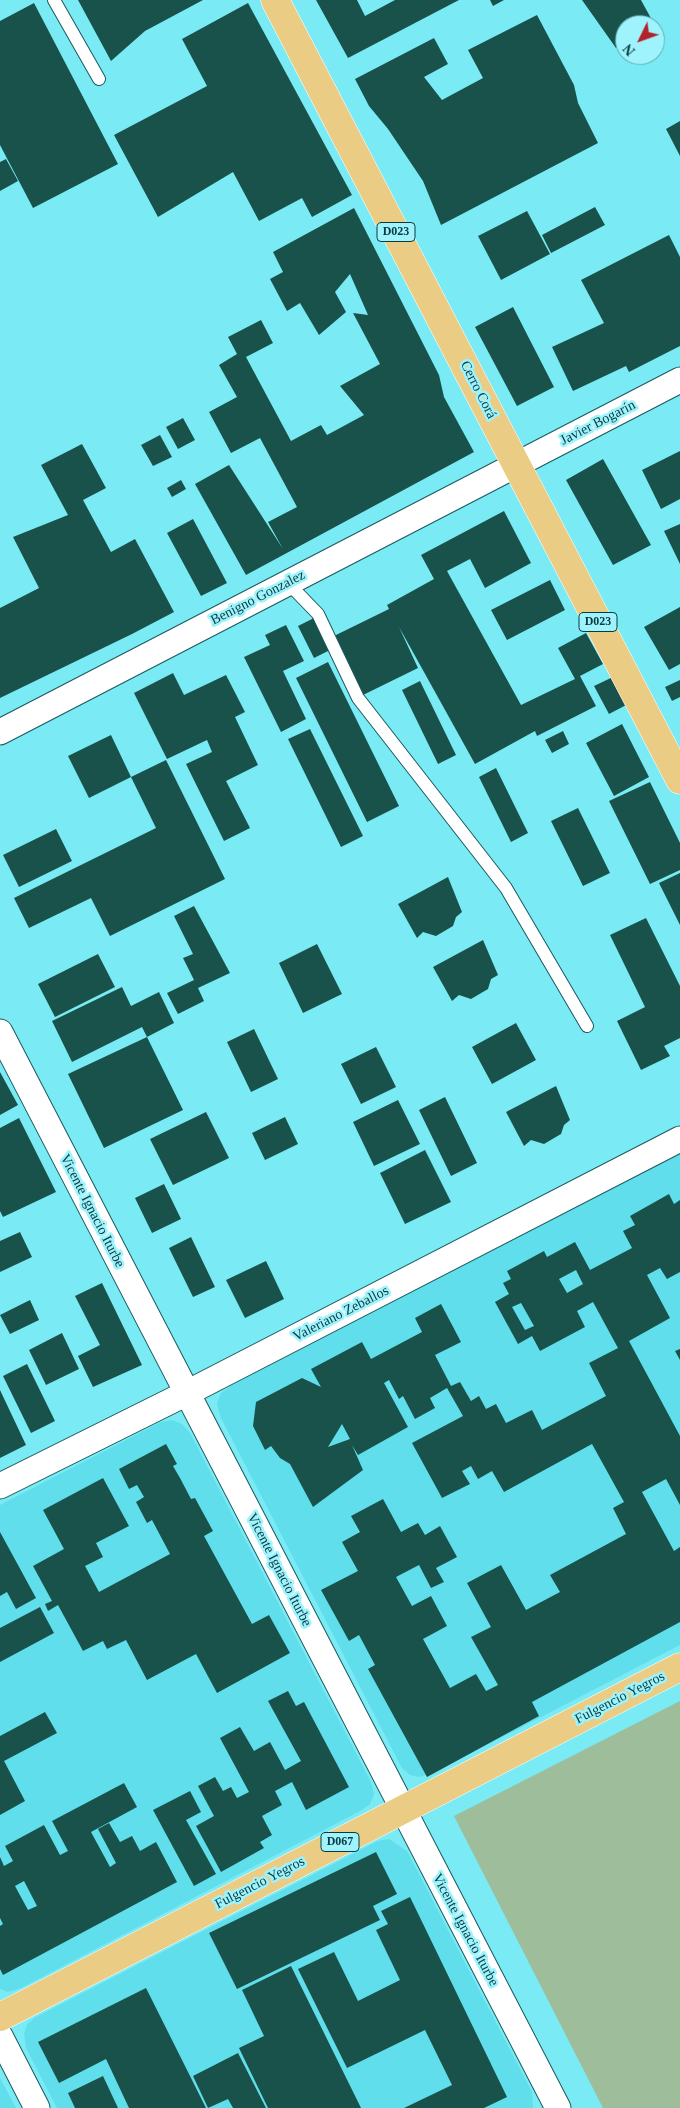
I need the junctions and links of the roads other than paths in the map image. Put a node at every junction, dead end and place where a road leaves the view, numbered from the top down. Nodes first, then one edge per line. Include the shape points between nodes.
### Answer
1 (54, 0) edge
2 (275, 0) edge
3 (100, 79) dead end
4 (680, 380) edge
5 (516, 465) junction
6 (288, 583) junction
7 (0, 732) edge
8 (680, 780) edge
9 (587, 1026) dead end
10 (0, 1032) edge
11 (680, 1140) edge
12 (187, 1393) junction
13 (0, 1486) edge
14 (680, 1667) edge
15 (403, 1810) junction
16 (0, 2017) edge
17 (0, 2036) edge
18 (38, 2108) edge
19 (558, 2108) edge

1 - 3 lane
2 - 5 main road, Cerro Corá / D023
4 - 5 street, Javier Bogarín
5 - 6 street, Benigno Gonzalez
5 - 8 main road, Cerro Corá / D023
6 - 7 street, Benigno Gonzalez
6 - 9 lane via 318,614 358,698 506,888
10 - 12 street, Vicente Ignacio Iturbe
11 - 12 street, Valeriano Zeballos
12 - 13 street, Valeriano Zeballos
12 - 15 street, Vicente Ignacio Iturbe
14 - 15 main road, Fulgencio Yegros / D067
15 - 16 main road, Fulgencio Yegros / D067
15 - 19 street, Vicente Ignacio Iturbe
17 - 18 street

